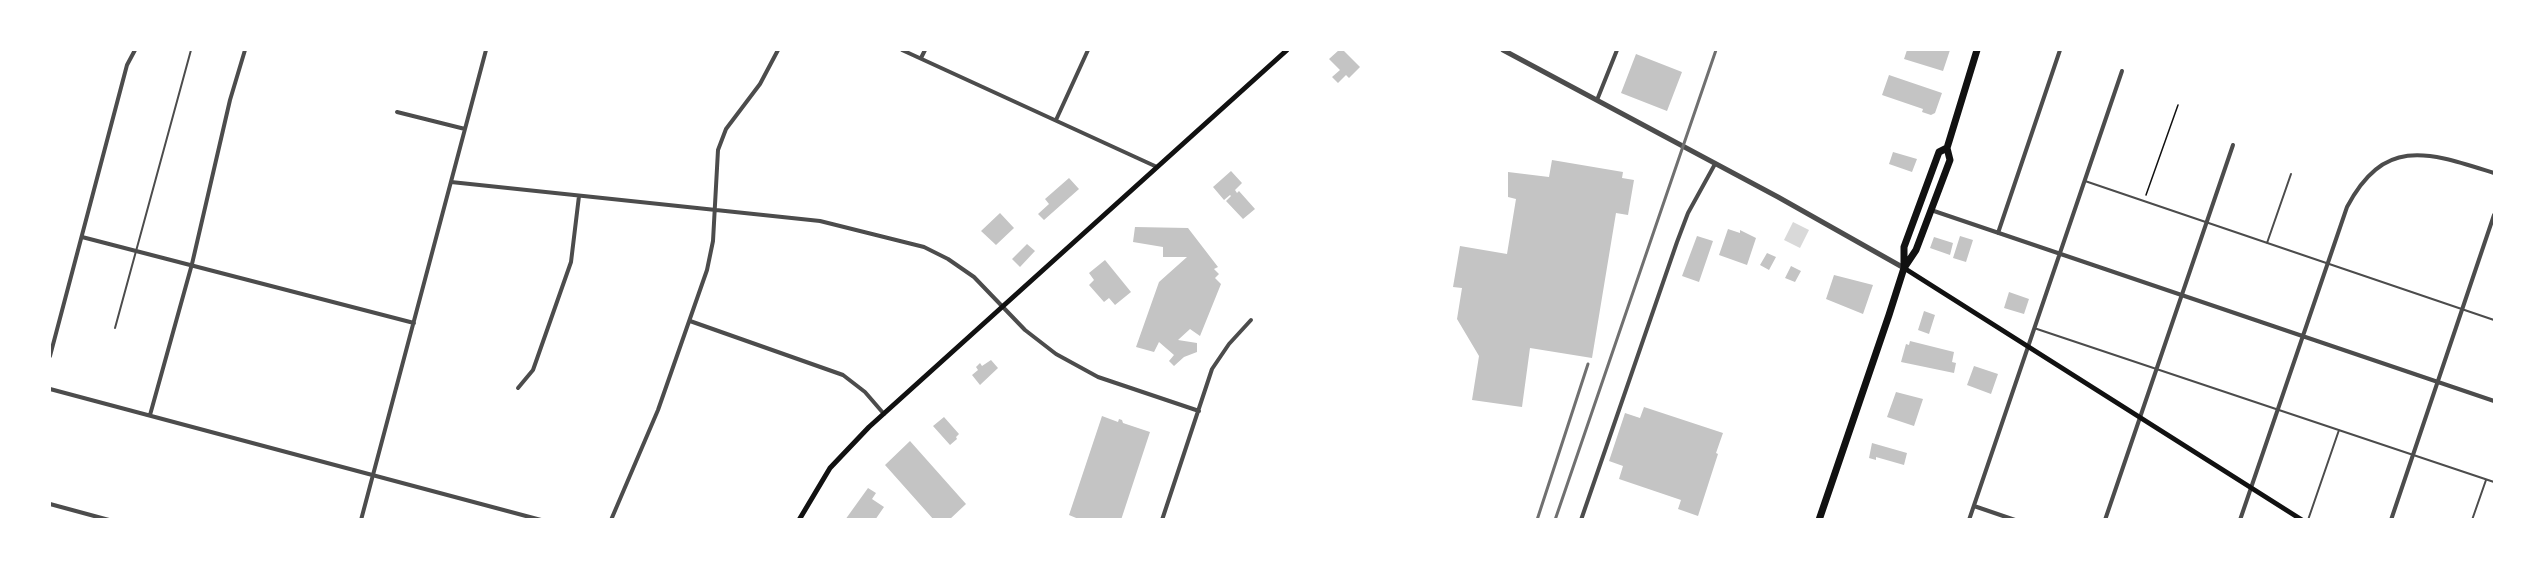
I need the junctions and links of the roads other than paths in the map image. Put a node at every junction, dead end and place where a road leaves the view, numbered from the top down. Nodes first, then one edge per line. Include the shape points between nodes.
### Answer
1 (135, 50) edge
2 (190, 50) edge
3 (245, 50) edge
4 (486, 50) edge
5 (778, 50) edge
6 (902, 50) edge
7 (925, 50) edge
8 (1088, 50) edge
9 (1287, 50) edge
10 (1503, 50) edge
11 (1617, 50) edge
12 (1977, 50) edge
13 (2060, 50) edge
14 (921, 58) junction
15 (2122, 71) dead end
16 (1597, 100) junction
17 (397, 112) dead end
18 (1056, 120) junction
19 (465, 129) junction
20 (2233, 145) dead end
21 (1947, 148) junction
22 (1715, 164) junction
23 (1158, 168) junction
24 (2494, 173) edge
25 (2291, 174) dead end
26 (2084, 181) junction
27 (451, 182) junction
28 (579, 196) junction
29 (1931, 210) junction
30 (715, 211) junction
31 (2494, 215) edge
32 (2206, 222) junction
33 (1998, 233) junction
34 (82, 237) junction
35 (2267, 243) junction
36 (136, 251) junction
37 (2060, 254) junction
38 (192, 264) junction
39 (2327, 264) junction
40 (1904, 268) junction
41 (2181, 295) junction
42 (1004, 307) junction
43 (2462, 309) junction
44 (1251, 320) dead end
45 (2494, 320) edge
46 (690, 321) junction
47 (414, 323) junction
48 (116, 328) dead end
49 (2034, 328) junction
50 (2302, 336) junction
51 (2027, 348) junction
52 (50, 356) edge
53 (2156, 369) junction
54 (2438, 382) junction
55 (518, 388) dead end
56 (50, 389) edge
57 (2494, 401) edge
58 (2277, 409) junction
59 (1199, 411) junction
60 (884, 414) junction
61 (150, 416) junction
62 (2140, 417) junction
63 (2339, 430) junction
64 (2413, 455) junction
65 (373, 475) junction
66 (2486, 479) junction
67 (2494, 482) edge
68 (2251, 487) junction
69 (50, 504) edge
70 (1974, 506) junction
71 (109, 519) edge
72 (361, 519) edge
73 (541, 519) edge
74 (611, 519) edge
75 (799, 519) edge
76 (1162, 519) edge
77 (1581, 519) edge
78 (1819, 519) edge
79 (1969, 519) edge
80 (2015, 519) edge
81 (2105, 519) edge
82 (2240, 519) edge
83 (2302, 519) edge
84 (2308, 519) edge
85 (2391, 519) edge
86 (2472, 519) edge

1 - 34 street via 127,64
2 - 36 lane
3 - 38 street
4 - 19 street
5 - 30 street via 760,84 726,129 716,162
6 - 14 street
7 - 14 street
8 - 18 street
9 - 23 main road
10 - 16 street
11 - 16 street
12 - 21 highway
13 - 33 street
14 - 18 street
15 - 26 street
16 - 22 street
17 - 19 street
18 - 23 street
19 - 27 street
20 - 32 street
21 - 29 highway via 1950,160
21 - 40 highway via 1939,152 1904,247
22 - 40 street
22 - 77 street via 1677,242
23 - 42 main road
24 - 39 street via 2440,156 2399,158 2368,175 2347,207
25 - 35 lane
26 - 32 lane
26 - 37 street
27 - 28 street
27 - 47 street
28 - 30 street
28 - 55 street via 571,262 532,370
29 - 33 street
29 - 40 highway
30 - 42 street via 820,221 924,247 964,268
30 - 46 street via 707,270
31 - 43 street
32 - 35 lane
32 - 41 street
33 - 37 street
34 - 36 street
34 - 52 street
35 - 39 lane
36 - 38 street
36 - 48 lane
37 - 41 street
37 - 49 street
38 - 47 street
38 - 61 street
39 - 43 lane
39 - 50 street
40 - 51 main road
40 - 78 highway
41 - 50 street
41 - 53 street
42 - 59 street via 1037,340 1076,366
42 - 60 main road
43 - 45 lane
43 - 54 street
44 - 59 street via 1212,369
46 - 60 street via 843,375
46 - 74 street via 658,410
47 - 65 street
49 - 51 street
49 - 53 lane
50 - 54 street
50 - 58 street
51 - 62 main road
51 - 70 street
53 - 58 lane
53 - 62 street
54 - 57 street
54 - 64 street
56 - 61 street
58 - 63 lane
58 - 68 street
59 - 76 street
60 - 75 main road via 830,468
61 - 65 street
62 - 68 main road
62 - 81 street
63 - 64 lane
63 - 84 lane
64 - 66 lane
64 - 85 street
65 - 72 street
65 - 73 street
66 - 67 lane
66 - 86 lane
68 - 82 street
68 - 83 main road
69 - 71 street
70 - 79 street
70 - 80 street

